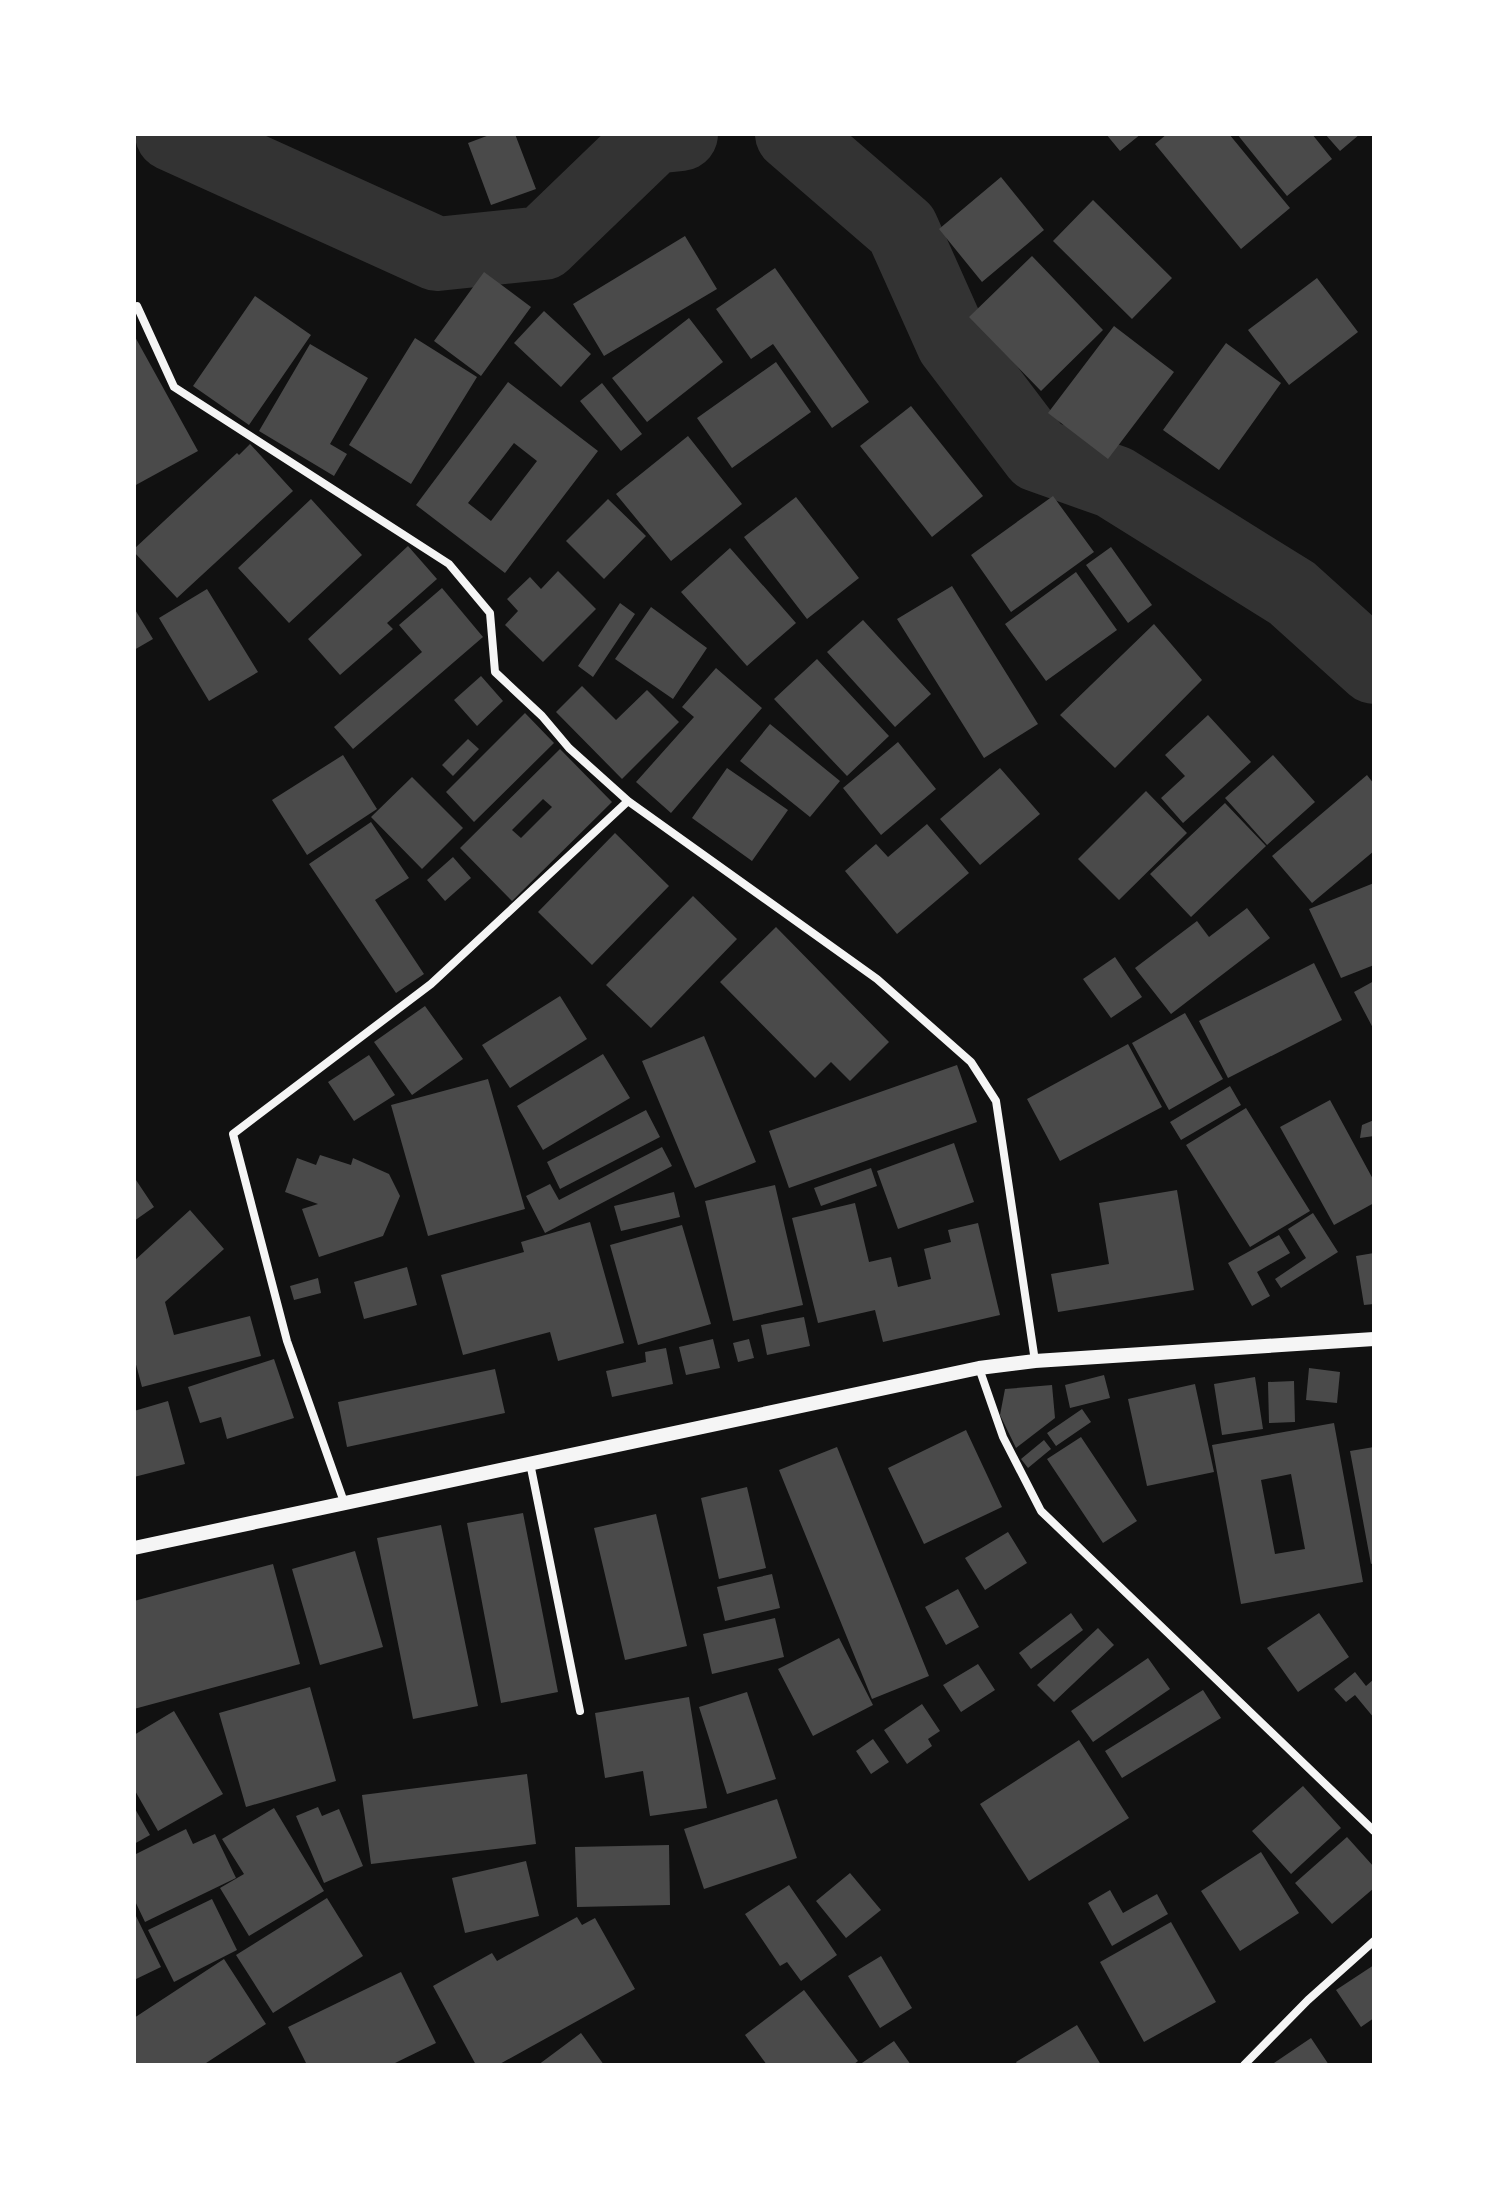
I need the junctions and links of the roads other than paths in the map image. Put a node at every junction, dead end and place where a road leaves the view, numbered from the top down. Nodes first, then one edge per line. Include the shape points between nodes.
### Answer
1 (134, 307) edge
2 (628, 801) junction
3 (1374, 1339) edge
4 (1035, 1361) junction
5 (979, 1368) junction
6 (530, 1463) junction
7 (344, 1502) junction
8 (134, 1548) edge
9 (580, 1711) dead end
10 (1374, 1831) edge
11 (1374, 1941) edge
12 (1244, 2065) edge

1 - 2 street via 174,387 449,564 490,613 495,672
2 - 4 street via 877,979 971,1062 996,1101
2 - 7 street via 431,984 233,1134 287,1341
3 - 4 street
4 - 5 street
5 - 6 street
5 - 10 street via 1003,1437 1041,1511
6 - 7 street
6 - 9 street
7 - 8 street
11 - 12 street

